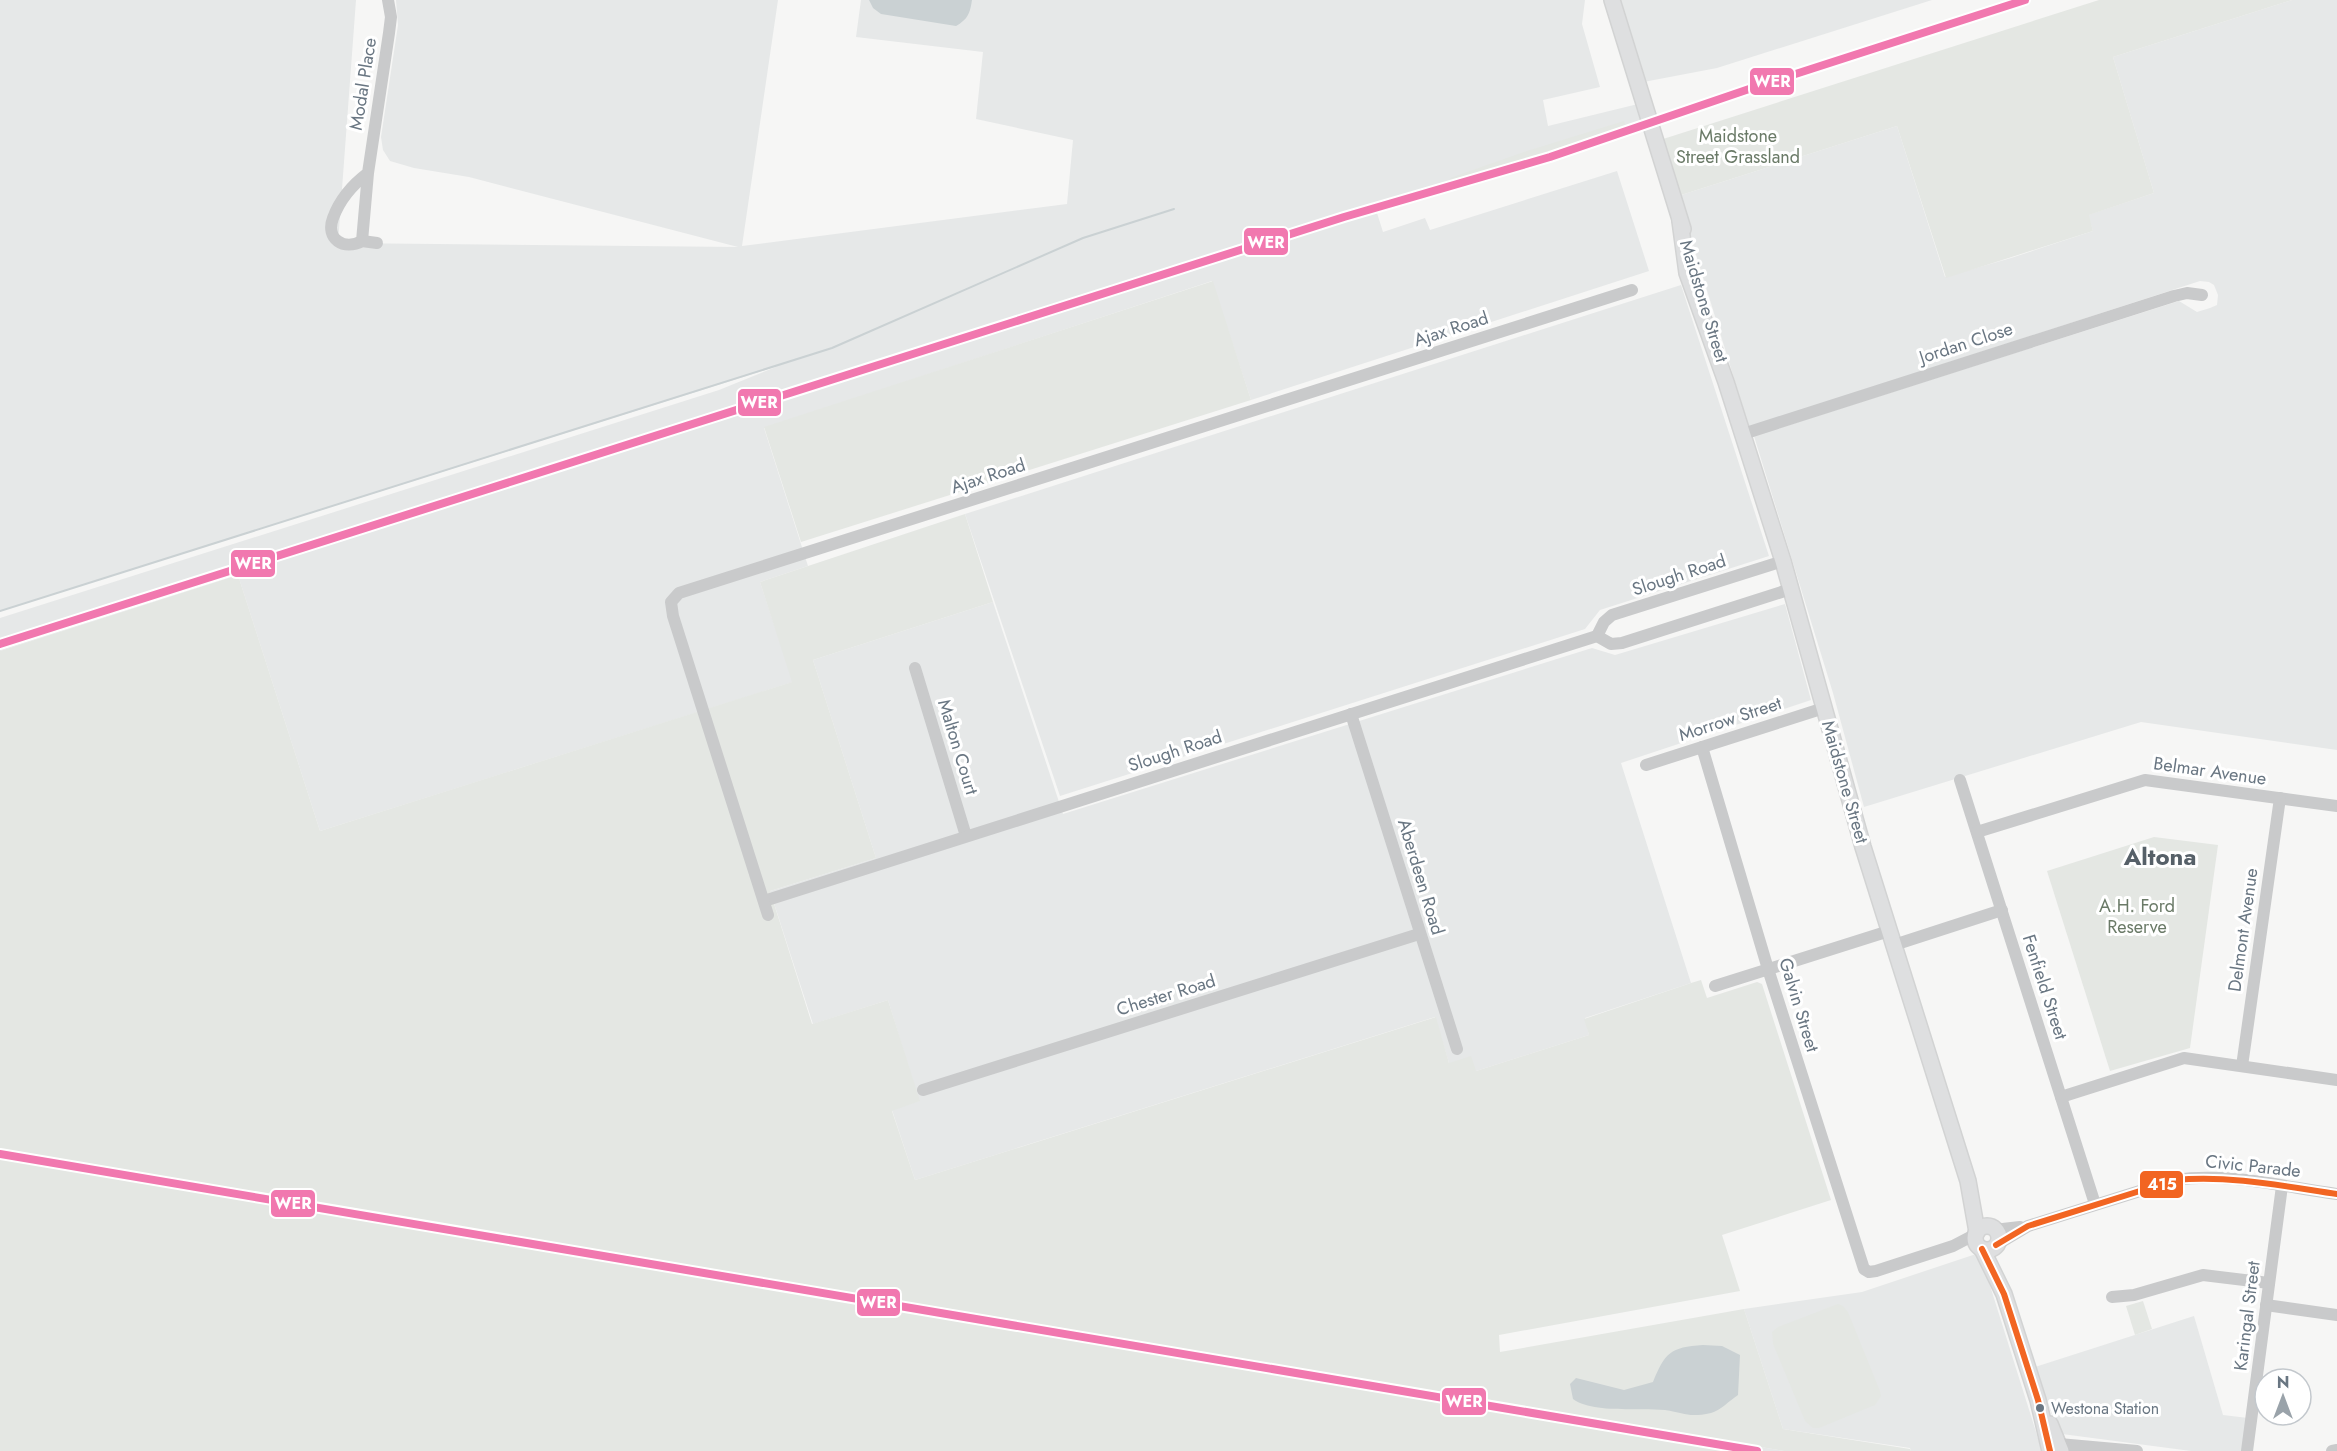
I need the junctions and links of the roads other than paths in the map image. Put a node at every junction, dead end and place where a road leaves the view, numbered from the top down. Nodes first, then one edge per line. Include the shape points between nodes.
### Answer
1 (388, 0) edge
2 (1612, 1) edge
3 (368, 173) junction
4 (362, 241) junction
5 (377, 243) dead end
6 (1632, 290) dead end
7 (2202, 295) dead end
8 (1743, 434) junction
9 (1783, 561) junction
10 (1791, 589) junction
11 (1597, 636) junction
12 (915, 668) dead end
13 (1824, 708) junction
14 (1351, 714) junction
15 (1702, 747) junction
16 (1647, 765) dead end
17 (1960, 780) dead end
18 (2280, 798) junction
19 (2337, 806) edge
20 (1977, 832) junction
21 (966, 836) junction
22 (764, 901) junction
23 (2002, 910) junction
24 (768, 915) dead end
25 (1419, 934) junction
26 (1891, 938) junction
27 (1768, 969) junction
28 (1715, 986) dead end
29 (1457, 1049) dead end
30 (2242, 1066) junction
31 (2337, 1080) edge
32 (923, 1090) dead end
33 (2061, 1097) junction
34 (2282, 1186) junction
35 (2337, 1194) edge
36 (2095, 1204) junction
37 (1986, 1239) junction
38 (2269, 1283) junction
39 (2112, 1297) dead end
40 (2266, 1305) junction
41 (2337, 1315) edge
42 (2055, 1446) edge
43 (2337, 1450) edge
44 (2137, 1451) edge
45 (2247, 1451) edge
46 (2332, 1451) edge

1 - 3 street, Modal Place via 391,16
2 - 8 main road, Maidstone Street via 1722,352 1726,382
3 - 4 street, Modal Place
3 - 4 street via 347,190 332,220 332,234 338,243 347,246
4 - 5 street
6 - 22 street, Ajax Road via 678,593 671,609
7 - 8 street, Jordan Close via 2194,292 2174,296
8 - 9 main road, Maidstone Street
9 - 10 main road, Maidstone Street
9 - 11 street, Slough Road via 1612,615
10 - 11 street via 1622,643 1611,644
10 - 13 main road, Maidstone Street
11 - 14 street, Slough Road
12 - 21 street, Malton Court
13 - 15 street, Morrow Street
13 - 26 main road, Maidstone Street
14 - 21 street, Slough Road
14 - 25 street, Aberdeen Road
15 - 16 street, Morrow Street
15 - 27 street, Galvin Street
17 - 20 street, Fenfield Street
18 - 19 street, Belmar Avenue
18 - 20 street, Belmar Avenue via 2145,780
18 - 30 street, Delmont Avenue
20 - 23 street, Fenfield Street
21 - 22 street, Slough Road
22 - 24 street, Ajax Road
23 - 26 street
23 - 33 street, Fenfield Street
25 - 29 street, Aberdeen Road
25 - 32 street, Chester Road
26 - 27 street
26 - 37 main road, Maidstone Street
27 - 28 street
27 - 37 street, Galvin Street via 1866,1271
30 - 31 street
30 - 33 street via 2184,1058
33 - 36 street, Fenfield Street
34 - 35 street, Civic Parade
34 - 36 street, Civic Parade via 2218,1178 2186,1179
34 - 38 street, Karingal Street
36 - 37 street, Civic Parade
37 - 42 main road, Maidstone Street
38 - 39 street via 2203,1275 2134,1295
38 - 40 street, Karingal Street
40 - 41 street
40 - 45 street, Karingal Street
42 - 44 street via 2066,1437
43 - 46 street

